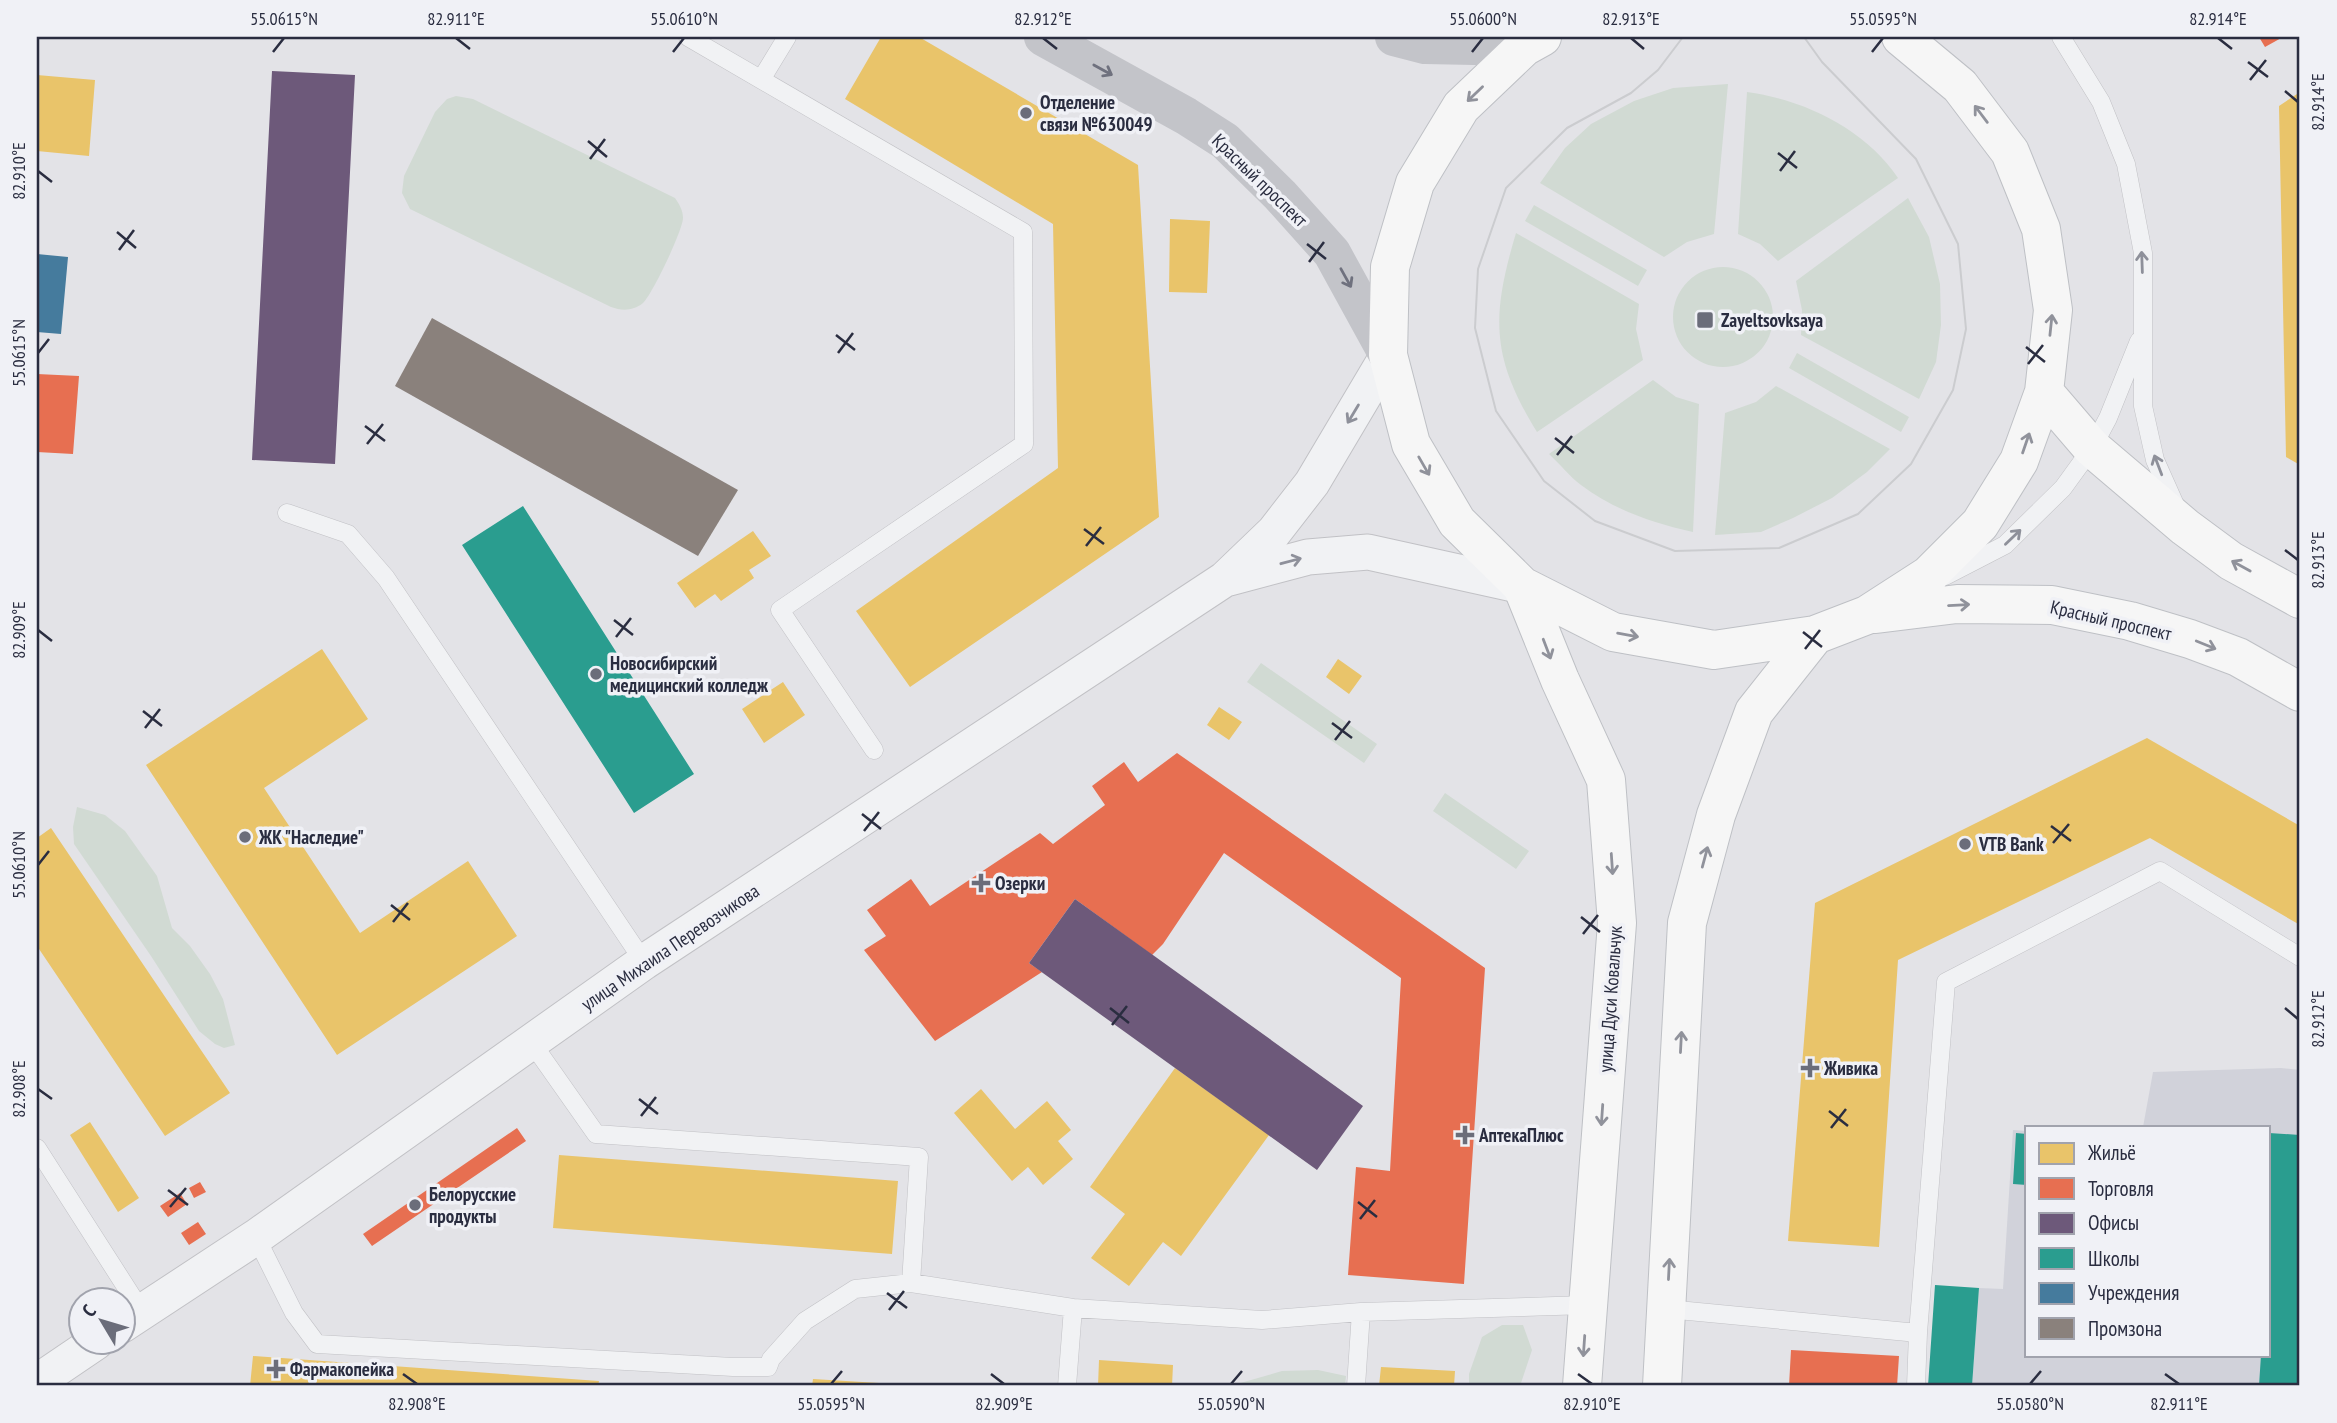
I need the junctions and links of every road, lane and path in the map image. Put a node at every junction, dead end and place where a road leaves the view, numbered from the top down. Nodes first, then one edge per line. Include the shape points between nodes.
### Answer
1 (688, 37) edge
2 (787, 37) edge
3 (1043, 37) edge
4 (1394, 37) edge
5 (1901, 37) edge
6 (2061, 37) edge
7 (1533, 42) edge
8 (762, 78) junction
9 (2143, 330) junction
10 (1388, 355) junction
11 (2044, 392) junction
12 (2092, 447) junction
13 (287, 513) dead end
14 (2185, 527) junction
15 (1225, 579) junction
16 (1522, 586) junction
17 (2300, 599) edge
18 (1867, 615) junction
19 (1815, 635) junction
20 (2300, 692) edge
21 (874, 750) dead end
22 (2300, 957) edge
23 (644, 962) junction
24 (532, 1043) junction
25 (37, 1148) edge
26 (256, 1237) junction
27 (911, 1283) junction
28 (114, 1286) edge
29 (1587, 1306) junction
30 (1073, 1308) junction
31 (1667, 1309) junction
32 (1361, 1312) junction
33 (136, 1315) edge
34 (1918, 1333) junction
35 (75, 1356) edge
36 (37, 1382) edge
37 (1067, 1386) edge
38 (1356, 1386) edge
39 (1581, 1386) edge
40 (1662, 1386) edge
41 (1916, 1386) edge

1 - 8 lane
2 - 8 lane
3 -> 10 main road, Красный проспект via 1226,141 1332,253
4 - 7 main road via 1425,45
11 -> 5 main road via 2053,310 2041,229 2010,152 1960,86
9 -> 6 lane via 2143,253 2126,164 2101,102
7 -> 10 main road via 1461,107 1415,183 1390,267
8 - 21 lane via 1023,232 1024,443 780,610
9 - 12 lane
14 -> 9 lane via 2155,460 2143,406
10 -> 15 street via 1312,483 1274,532
10 -> 16 main road via 1411,444 1457,522
11 - 12 main road
18 -> 11 main road via 1928,575 1980,524 2019,461
12 - 14 main road
18 -> 12 lane via 2005,545 2063,488
13 - 23 lane via 348,534 386,578
17 -> 14 main road via 2231,561
15 -> 16 street via 1308,557 1368,552
15 - 23 street, улица Михаила Перевозчикова
16 -> 19 main road via 1613,632 1701,648
16 -> 29 main road, улица Дуси Ковальчук via 1606,780 1616,923
18 - 19 main road
18 -> 20 main road, Красный проспект via 1957,604 2052,604 2190,639 2238,657
31 -> 19 main road via 1687,923 1716,815 1754,712
22 - 34 lane via 2160,872 1946,982
23 - 24 street, улица Михаила Перевозчикова
24 - 26 street, улица Михаила Перевозчикова
24 - 27 lane via 596,1134 919,1157
25 - 28 lane
26 - 27 lane via 293,1313 317,1344 768,1367 805,1321 855,1289
26 - 33 street, улица Михаила Перевозчикова
27 - 30 lane
29 - 32 lane
29 -> 39 main road, улица Дуси Ковальчук
30 - 32 lane via 1262,1320
30 - 37 lane
31 - 34 lane
31 - 40 main road
32 - 38 lane
34 - 41 lane
35 - 36 street

